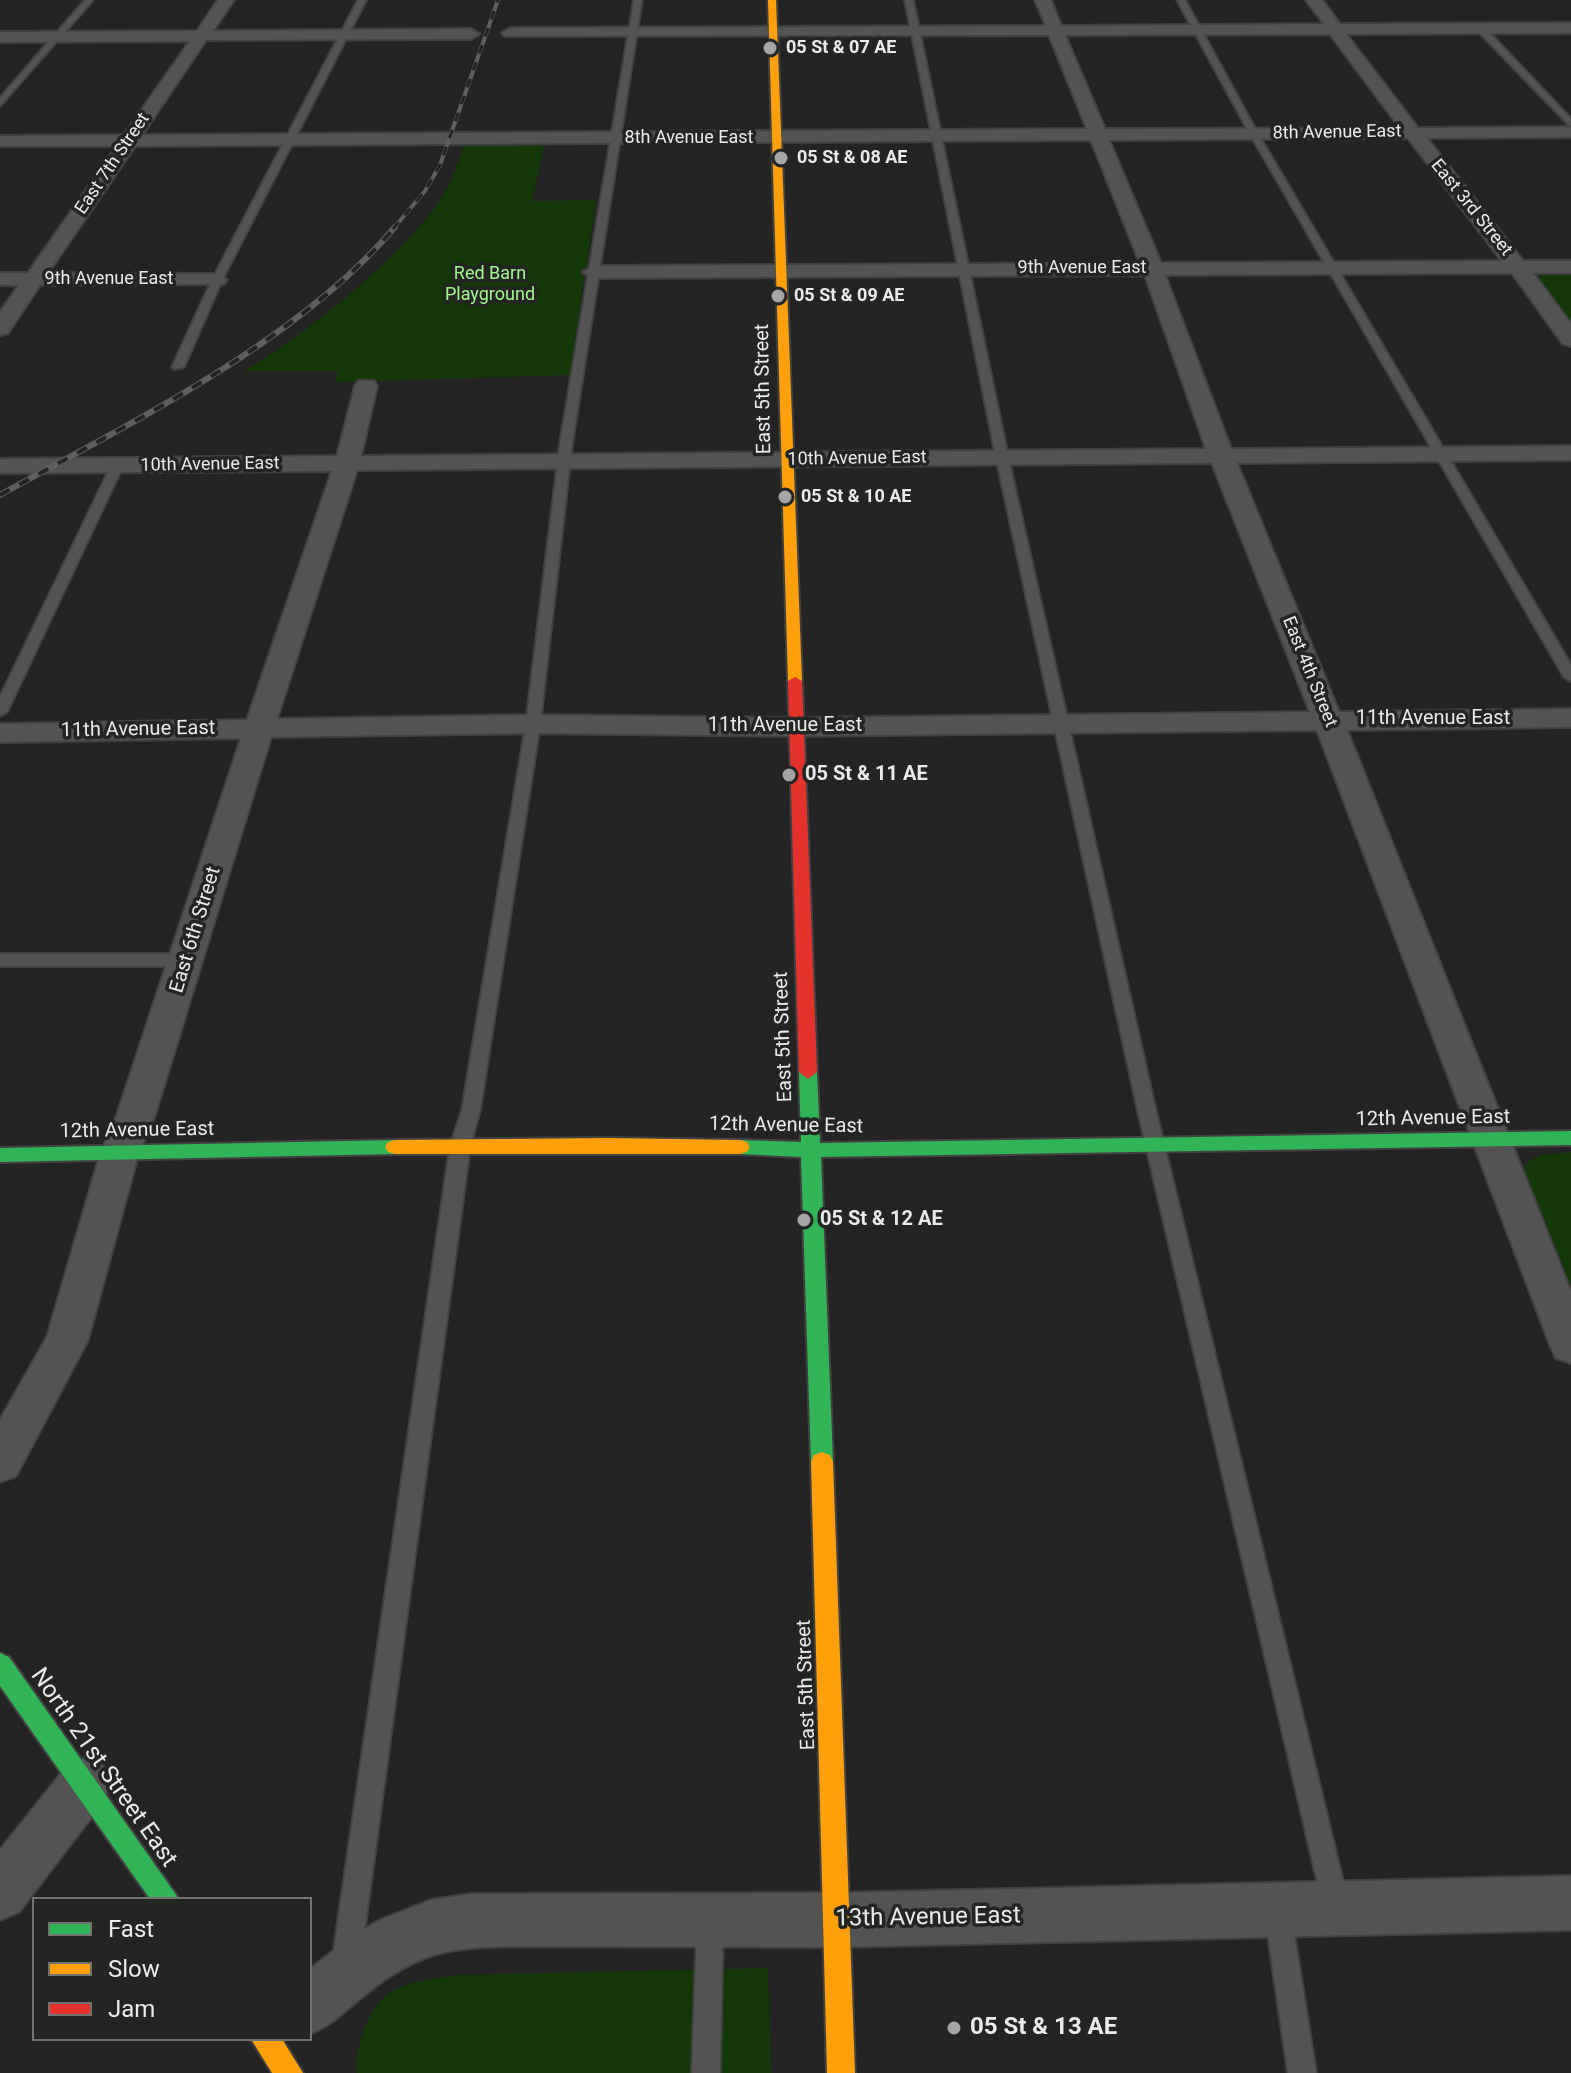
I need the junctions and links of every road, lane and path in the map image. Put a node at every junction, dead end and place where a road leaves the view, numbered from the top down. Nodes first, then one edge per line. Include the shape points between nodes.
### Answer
1 (89, 0) edge
2 (226, 0) edge
3 (362, 0) edge
4 (638, 0) edge
5 (772, 0) edge
6 (909, 0) edge
7 (1043, 0) edge
8 (1181, 0) edge
9 (1314, 0) edge
10 (1571, 28) edge
11 (1198, 29) junction
12 (1334, 29) junction
13 (1481, 29) junction
14 (1055, 30) junction
15 (916, 31) junction
16 (634, 32) junction
17 (773, 32) junction
18 (510, 33) dead end
19 (344, 34) junction
20 (471, 34) dead end
21 (58, 36) junction
22 (201, 36) junction
23 (0, 37) edge
24 (0, 103) edge
25 (1571, 124) edge
26 (1411, 132) junction
27 (1571, 132) edge
28 (1254, 134) junction
29 (1096, 135) junction
30 (938, 136) junction
31 (289, 137) junction
32 (776, 137) junction
33 (616, 138) junction
34 (0, 141) edge
35 (128, 141) junction
36 (1330, 266) junction
37 (1152, 267) junction
38 (1519, 267) junction
39 (1571, 267) edge
40 (964, 269) junction
41 (785, 270) junction
42 (593, 272) junction
43 (0, 279) edge
44 (34, 279) junction
45 (217, 280) junction
46 (0, 328) edge
47 (1571, 339) edge
48 (178, 367) dead end
49 (366, 386) dead end
50 (1441, 453) junction
51 (1571, 453) edge
52 (1221, 454) junction
53 (1002, 457) junction
54 (566, 461) junction
55 (787, 461) junction
56 (347, 464) junction
57 (0, 466) edge
58 (117, 466) junction
59 (1571, 677) edge
60 (0, 712) edge
61 (1571, 718) edge
62 (1328, 720) junction
63 (1060, 723) junction
64 (533, 724) junction
65 (796, 727) junction
66 (259, 728) junction
67 (0, 733) edge
68 (0, 960) edge
69 (187, 960) junction
70 (1571, 1138) edge
71 (1494, 1140) junction
72 (1155, 1145) junction
73 (460, 1147) junction
74 (810, 1150) junction
75 (0, 1155) edge
76 (119, 1155) junction
77 (1571, 1345) edge
78 (0, 1462) edge
79 (0, 1665) edge
80 (85, 1784) junction
81 (0, 1893) edge
82 (165, 1897) edge
83 (1571, 1903) edge
84 (1337, 1909) junction
85 (1277, 1911) junction
86 (710, 1920) junction
87 (838, 1920) junction
88 (327, 1990) edge
89 (706, 2073) edge
90 (841, 2073) edge
91 (1302, 2073) edge

1 - 21 lane
2 - 22 street, East 7th Street
3 - 19 lane
4 - 16 lane
5 - 17 street, East 5th Street
6 - 15 lane
7 - 14 street, East 4th Street
8 - 11 lane
9 - 12 street, East 3rd Street
10 - 13 street
11 - 12 street
11 - 14 street
11 - 28 lane
12 - 13 street
12 - 26 street, East 3rd Street
13 - 25 lane
14 - 15 street
14 - 29 street, East 4th Street
15 - 17 street
15 - 30 lane
16 - 17 street
16 - 18 street
16 - 33 lane
17 - 32 street, East 5th Street
19 - 20 street
19 - 22 street
19 - 31 lane
21 - 22 street
21 - 23 street
21 - 24 lane
22 - 35 street, East 7th Street
26 - 27 street, 8th Avenue East
26 - 28 street, 8th Avenue East
26 - 38 street, East 3rd Street
28 - 29 street, 8th Avenue East
28 - 36 lane
29 - 30 street, 8th Avenue East
29 - 37 street, East 4th Street
30 - 32 street, 8th Avenue East
30 - 40 lane
31 - 33 street, 8th Avenue East
31 - 35 street, 8th Avenue East
31 - 45 lane
32 - 33 street, 8th Avenue East
32 - 41 street, East 5th Street
33 - 42 lane
34 - 35 street, 8th Avenue East
35 - 44 street, East 7th Street
36 - 37 street, 9th Avenue East
36 - 38 street, 9th Avenue East
36 - 50 lane
37 - 40 street, 9th Avenue East
37 - 52 street, East 4th Street
38 - 39 street, 9th Avenue East
38 - 47 street, East 3rd Street
40 - 41 street, 9th Avenue East
40 - 53 lane
41 - 42 street, 9th Avenue East
41 - 55 street, East 5th Street
42 - 54 lane
43 - 44 street, 9th Avenue East
44 - 45 street, 9th Avenue East
44 - 46 street, East 7th Street
45 - 48 lane
49 - 56 street, East 6th Street
50 - 51 street, 10th Avenue East
50 - 52 street, 10th Avenue East
50 - 59 lane
52 - 53 street, 10th Avenue East
52 - 62 street, East 4th Street
53 - 55 street, 10th Avenue East
53 - 63 lane
54 - 55 street, 10th Avenue East
54 - 56 street, 10th Avenue East
54 - 64 lane
55 - 65 street, East 5th Street
56 - 58 street, 10th Avenue East
56 - 66 street, East 6th Street
57 - 58 street, 10th Avenue East
58 - 60 lane
61 - 62 street, 11th Avenue East
62 - 63 street, 11th Avenue East
62 - 71 street, East 4th Street
63 - 65 street, 11th Avenue East
63 - 72 lane
64 - 65 street, 11th Avenue East
64 - 66 street, 11th Avenue East
64 - 73 lane via 471,1110
65 - 74 street, East 5th Street
66 - 67 street, 11th Avenue East
66 - 69 street, East 6th Street
68 - 69 lane
69 - 76 street, East 6th Street
70 - 71 street, 12th Avenue East
71 - 72 street, 12th Avenue East
71 - 77 street, East 4th Street
72 - 74 street, 12th Avenue East
72 - 84 lane
73 - 74 street, 12th Avenue East
73 - 76 street, 12th Avenue East
73 - 88 lane
74 - 87 street, East 5th Street
75 - 76 street, 12th Avenue East
76 - 78 street, East 6th Street via 67,1340
79 - 80 street, North 21st Street East
80 - 81 street
80 - 82 street, North 21st Street East
83 - 84 street, 13th Avenue East
84 - 85 street, 13th Avenue East
85 - 87 street, 13th Avenue East
85 - 91 lane
86 - 87 street, 13th Avenue East
86 - 88 street, 13th Avenue East via 512,1919 427,1928
86 - 89 lane
87 - 90 street, East 5th Street

